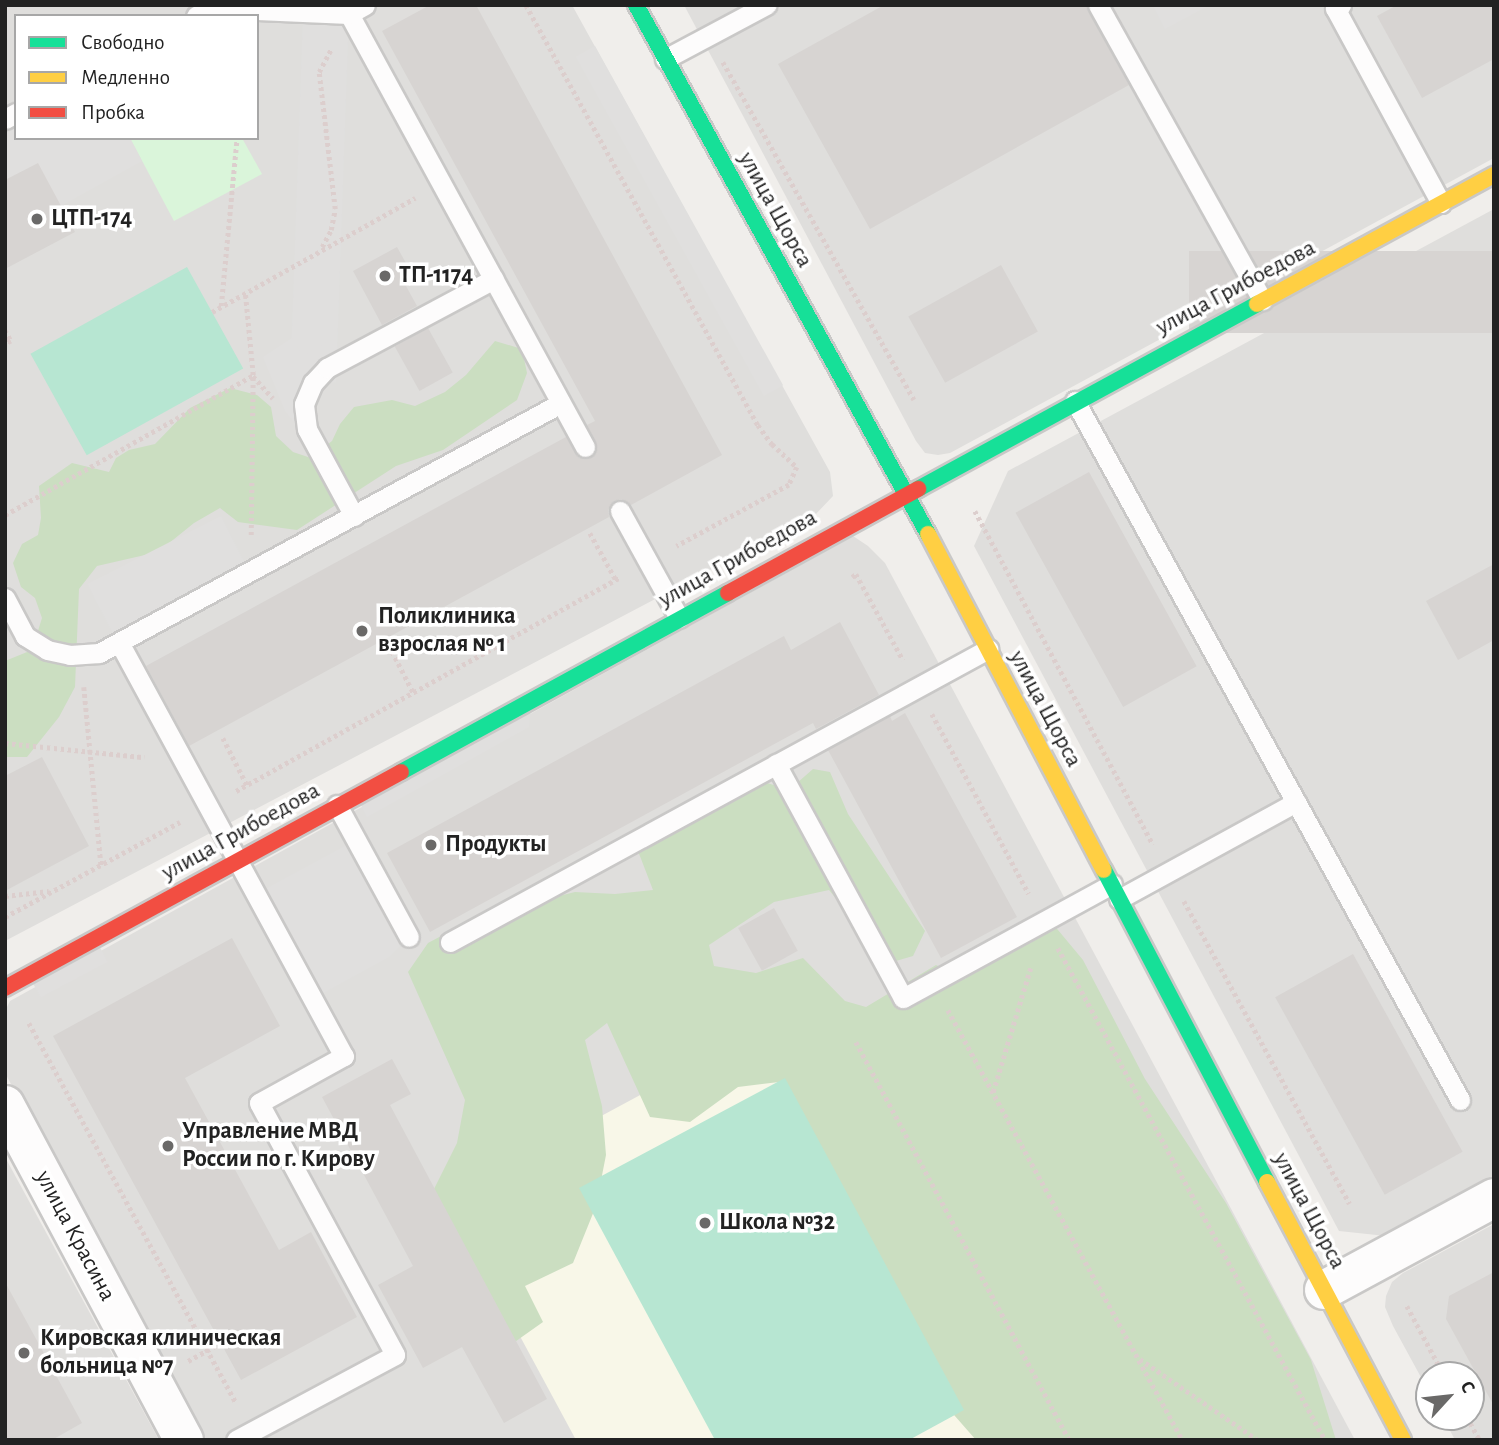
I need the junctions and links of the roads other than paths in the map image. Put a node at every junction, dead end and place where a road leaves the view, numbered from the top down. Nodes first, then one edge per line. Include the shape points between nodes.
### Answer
1 (636, 5) edge
2 (766, 5) edge
3 (1098, 5) edge
4 (1341, 5) edge
5 (357, 10) edge
6 (200, 14) edge
7 (666, 59) junction
8 (1494, 174) edge
9 (1441, 203) junction
10 (494, 279) junction
11 (1262, 300) junction
12 (1076, 401) junction
13 (561, 403) junction
14 (585, 447) dead end
15 (906, 493) junction
16 (620, 511) dead end
17 (354, 516) junction
18 (5, 598) edge
19 (679, 618) junction
20 (120, 644) junction
21 (988, 649) junction
22 (776, 764) junction
23 (1296, 802) junction
24 (337, 806) junction
25 (238, 860) junction
26 (1116, 892) junction
27 (409, 937) dead end
28 (450, 942) dead end
29 (5, 988) edge
30 (1460, 1100) dead end
31 (5, 1105) edge
32 (1494, 1198) edge
33 (1324, 1290) junction
34 (243, 1436) edge
35 (184, 1440) edge
36 (1403, 1440) edge

1 - 7 street, улица Щорса
2 - 7 lane
3 - 11 lane
4 - 9 lane via 1335,8
5 - 6 lane via 211,8
5 - 10 lane via 441,184
7 - 15 street, улица Щорса
8 - 9 street, улица Грибоедова
9 - 11 street, улица Грибоедова
10 - 13 lane
10 - 17 lane via 327,368 313,383 304,404 307,429
11 - 12 street, улица Грибоедова
12 - 15 street, улица Грибоедова
12 - 23 lane
13 - 14 lane
13 - 17 lane
15 - 19 street, улица Грибоедова
15 - 21 street, улица Щорса
16 - 19 lane
17 - 20 lane
18 - 20 lane via 25,636 47,650 99,653
19 - 24 street, улица Грибоедова
20 - 25 lane
21 - 22 lane
21 - 26 street, улица Щорса
22 - 26 lane via 903,998 1044,922
22 - 28 lane
23 - 26 lane
23 - 30 lane
24 - 25 street, улица Грибоедова
24 - 27 lane
25 - 29 street, улица Грибоедова
25 - 34 lane via 344,1056 259,1103 395,1354
26 - 33 street, улица Щорса
31 - 35 street, улица Красина
32 - 33 street
33 - 36 street, улица Щорса

